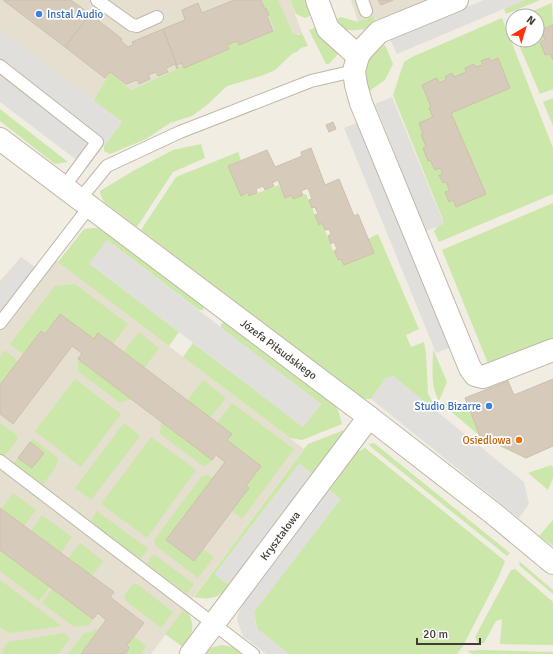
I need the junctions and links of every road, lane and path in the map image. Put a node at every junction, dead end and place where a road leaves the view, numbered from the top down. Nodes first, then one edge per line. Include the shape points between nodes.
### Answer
1 (97, 0) edge
2 (316, 0) edge
3 (457, 0) edge
4 (157, 17) dead end
5 (356, 63) junction
6 (0, 66) edge
7 (0, 139) edge
8 (78, 198) junction
9 (0, 323) edge
10 (553, 350) edge
11 (369, 417) junction
12 (0, 461) edge
13 (553, 563) edge
14 (214, 623) junction
15 (191, 654) edge
16 (253, 654) edge

1 - 4 lane via 132,25 137,26
2 - 5 street via 328,29
3 - 5 street via 379,32
5 - 8 lane via 180,132 107,166
5 - 10 street via 356,85 361,103 470,368 475,375 483,377
6 - 8 lane via 97,142
7 - 8 street, Józefa Piłsudskiego
8 - 9 lane
8 - 11 street, Józefa Piłsudskiego
11 - 13 street, Józefa Piłsudskiego
11 - 14 street, Kryształowa
12 - 14 lane
14 - 15 street, Kryształowa
14 - 16 lane

